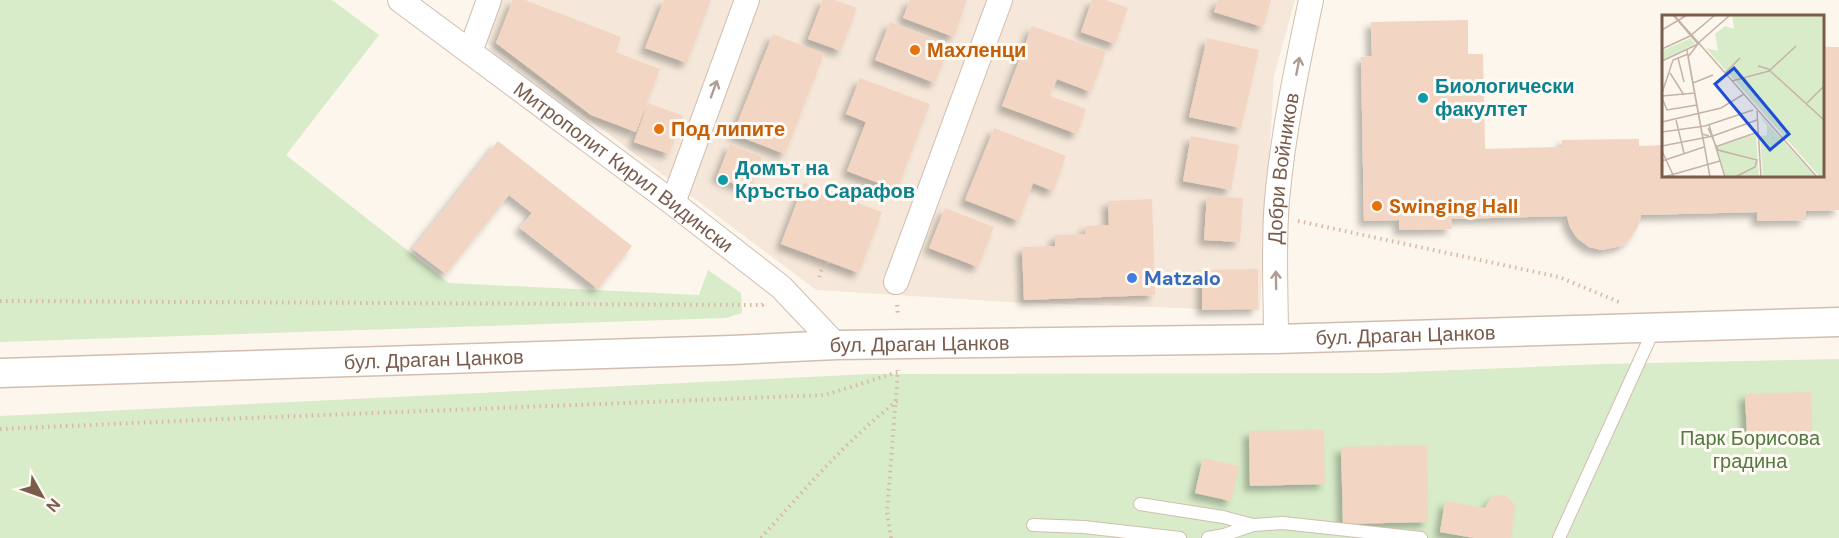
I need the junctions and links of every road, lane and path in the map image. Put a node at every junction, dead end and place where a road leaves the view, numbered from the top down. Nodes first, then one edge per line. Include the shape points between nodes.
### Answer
1 (400, 0) edge
2 (489, 0) edge
3 (747, 0) edge
4 (1000, 0) edge
5 (1311, 0) edge
6 (470, 52) junction
7 (674, 203) junction
8 (1277, 217) junction
9 (819, 258) dead end
10 (829, 262) dead end
11 (823, 265) junction
12 (819, 277) dead end
13 (896, 282) dead end
14 (0, 301) edge
15 (1622, 303) dead end
16 (762, 305) dead end
17 (1839, 322) edge
18 (1654, 328) junction
19 (1276, 339) junction
20 (836, 345) junction
21 (898, 363) dead end
22 (898, 372) junction
23 (0, 373) edge
24 (897, 401) junction
25 (0, 429) edge
26 (1140, 504) dead end
27 (1034, 525) dead end
28 (1253, 525) junction
29 (761, 538) edge
30 (891, 538) edge
31 (1180, 538) edge
32 (1208, 538) edge
33 (1421, 538) edge
34 (1559, 538) edge

1 - 6 street, Митрополит Кирил Видински
2 - 6 street
7 -> 3 street
4 - 13 street
8 -> 5 street, Добри Войников via 1285,135
6 - 7 street, Митрополит Кирил Видински
7 - 20 street, Митрополит Кирил Видински via 781,287
8 - 15 path via 1559,277
19 -> 8 street, Добри Войников
9 - 11 path via 818,263
10 - 11 path via 828,266
11 - 12 path
14 - 16 path
17 - 18 street, бул. Драган Цанков
18 - 19 street, бул. Драган Цанков
18 - 34 lane
19 - 20 street, бул. Драган Цанков
20 - 23 street, бул. Драган Цанков
21 - 22 path
22 - 24 path
22 - 25 path via 825,394
24 - 29 path via 838,452
24 - 30 path via 886,513
26 - 28 lane
27 - 31 lane
28 - 32 lane
28 - 33 lane via 1282,523

